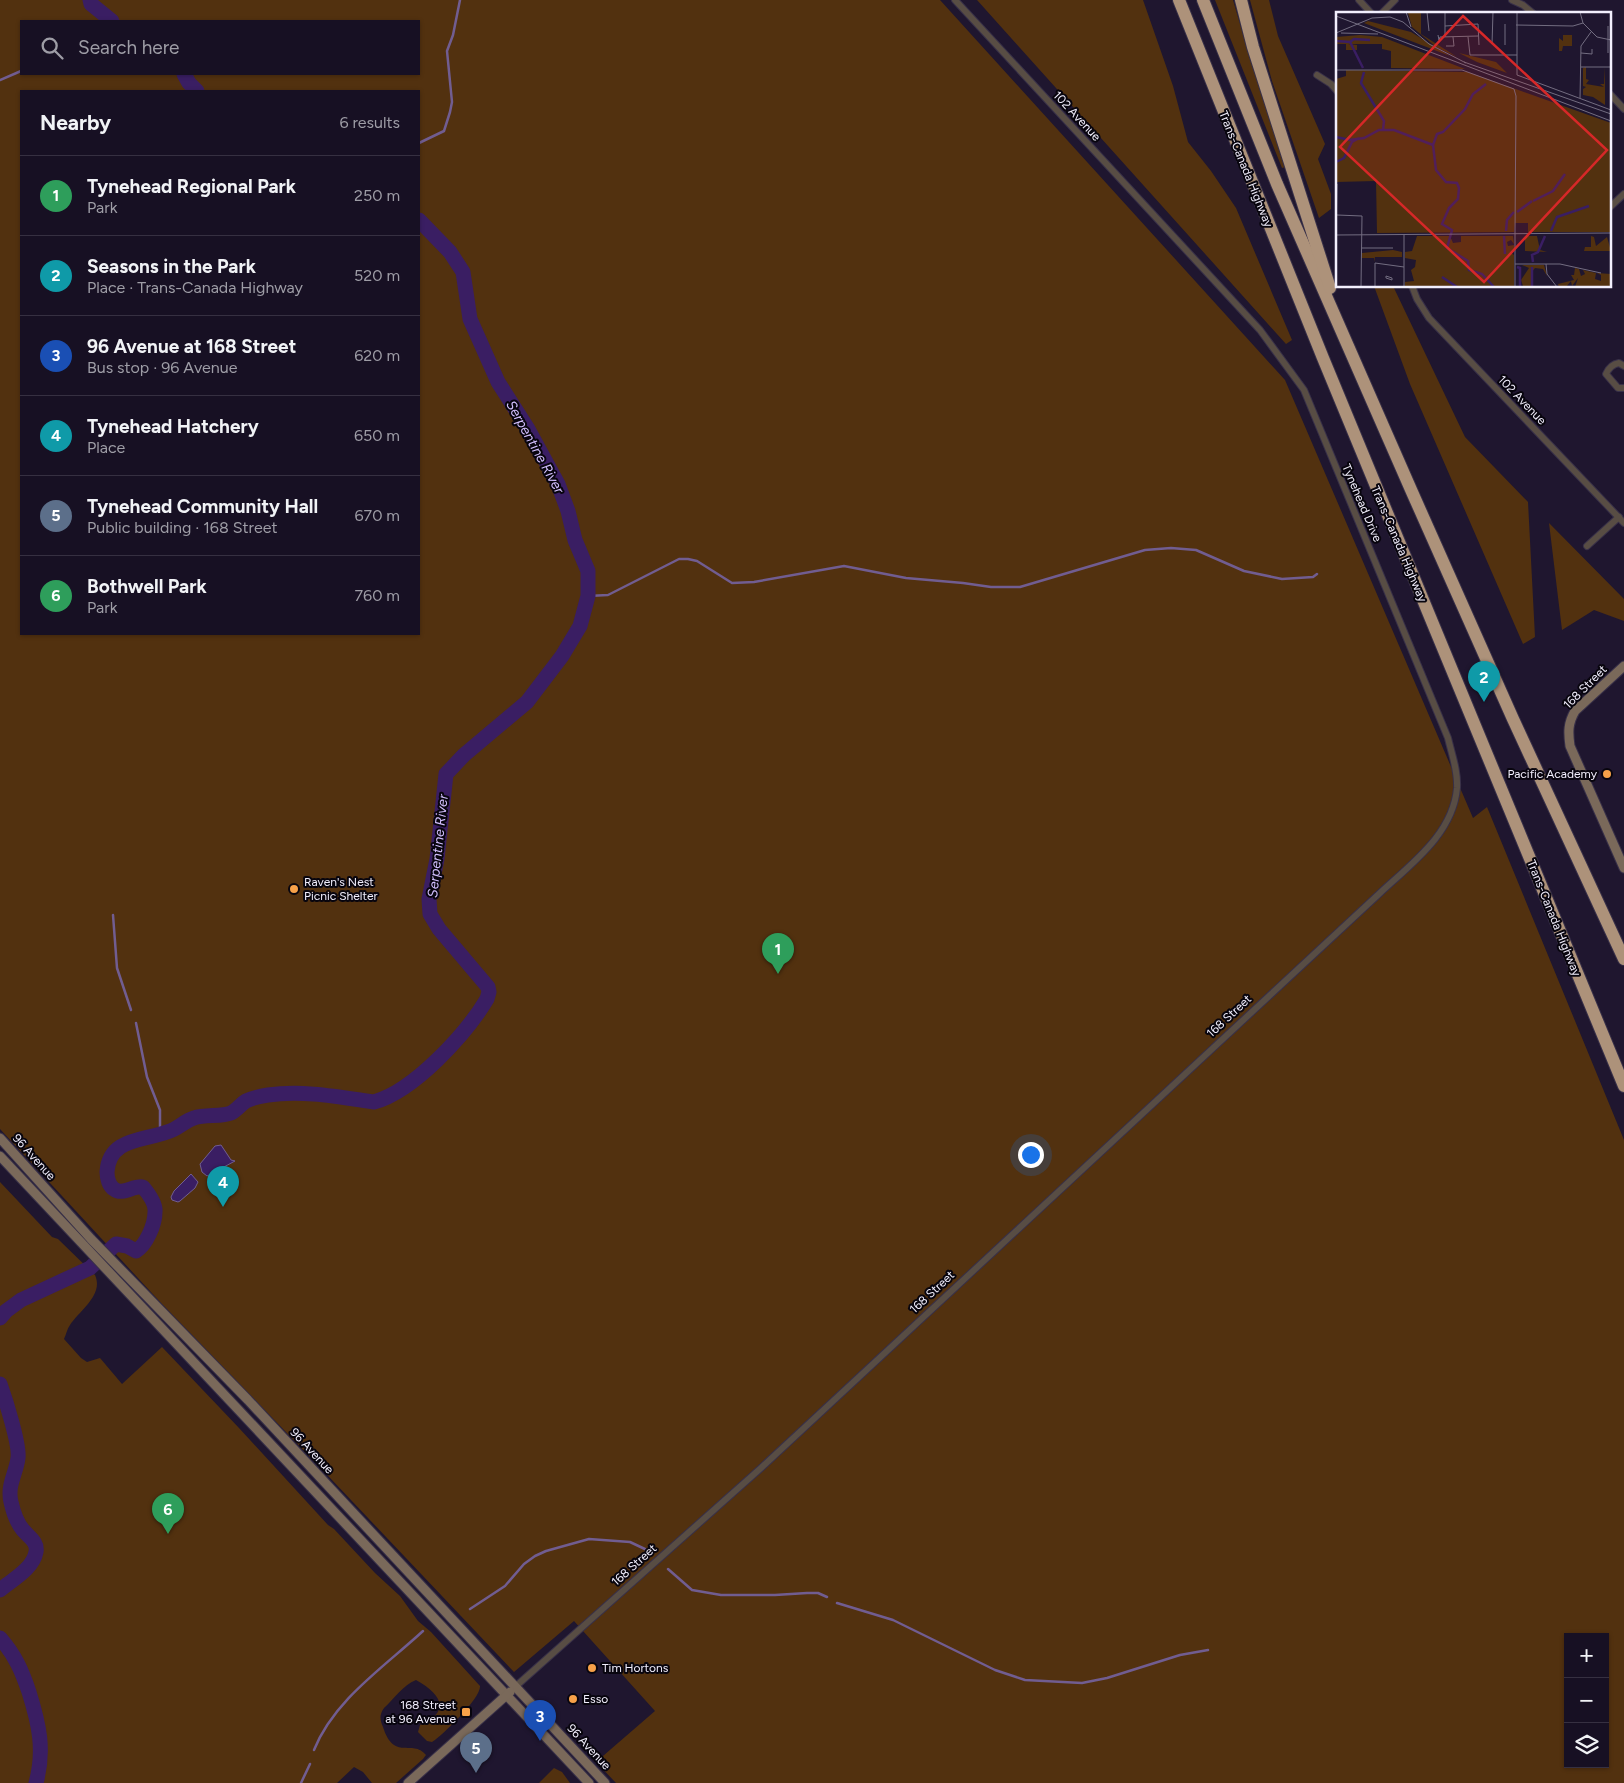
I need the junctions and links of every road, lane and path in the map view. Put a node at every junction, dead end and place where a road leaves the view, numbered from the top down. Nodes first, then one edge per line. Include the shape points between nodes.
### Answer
1 (955, 0) edge
2 (1179, 0) edge
3 (1203, 0) edge
4 (1241, 0) edge
5 (1358, 0) edge
6 (1395, 0) edge
7 (1512, 0) edge
8 (1370, 12) edge
9 (1383, 12) edge
10 (1532, 12) edge
11 (1317, 75) dead end
12 (1336, 90) edge
13 (1612, 96) edge
14 (1624, 109) edge
15 (1624, 194) edge
16 (1612, 205) edge
17 (1182, 247) joint
18 (1413, 288) edge
19 (1347, 345) junction
20 (1624, 365) edge
21 (1624, 388) edge
22 (1621, 520) edge
23 (1587, 546) dead end
24 (1624, 666) edge
25 (1454, 802) joint
26 (1624, 868) edge
27 (1624, 959) edge
28 (1624, 1086) edge
29 (0, 1138) edge
30 (0, 1156) edge
31 (87, 1242) junction
32 (515, 1687) junction
33 (506, 1695) junction
34 (408, 1783) edge
35 (589, 1783) edge
36 (605, 1783) edge

1 - 17 street, 102 Avenue
2 - 28 highway, Trans-Canada Highway via 1322,358
3 - 19 highway, Trans-Canada Highway via 1277,184
4 - 19 highway
5 - 8 street
6 - 9 street
7 - 10 street
11 - 12 street
13 - 14 street
15 - 16 street
17 - 25 street, Tynehead Drive via 1260,330 1304,390 1448,738 1456,769
18 - 22 street, 102 Avenue via 1429,318
19 - 27 highway, Trans-Canada Highway
20 - 21 street via 1611,366 1606,374 1618,388
22 - 23 street
24 - 26 main road, 168 Street via 1575,711 1568,728 1570,746
25 - 32 street, 168 Street via 1448,819 1425,850 768,1462
29 - 31 main road, 96 Avenue
30 - 31 main road, 96 Avenue
31 - 32 main road, 96 Avenue via 116,1266 235,1386
31 - 33 main road, 96 Avenue via 109,1273
32 - 33 main road, 168 Street
32 - 36 main road, 96 Avenue
33 - 34 main road, 168 Street
33 - 35 main road, 96 Avenue

